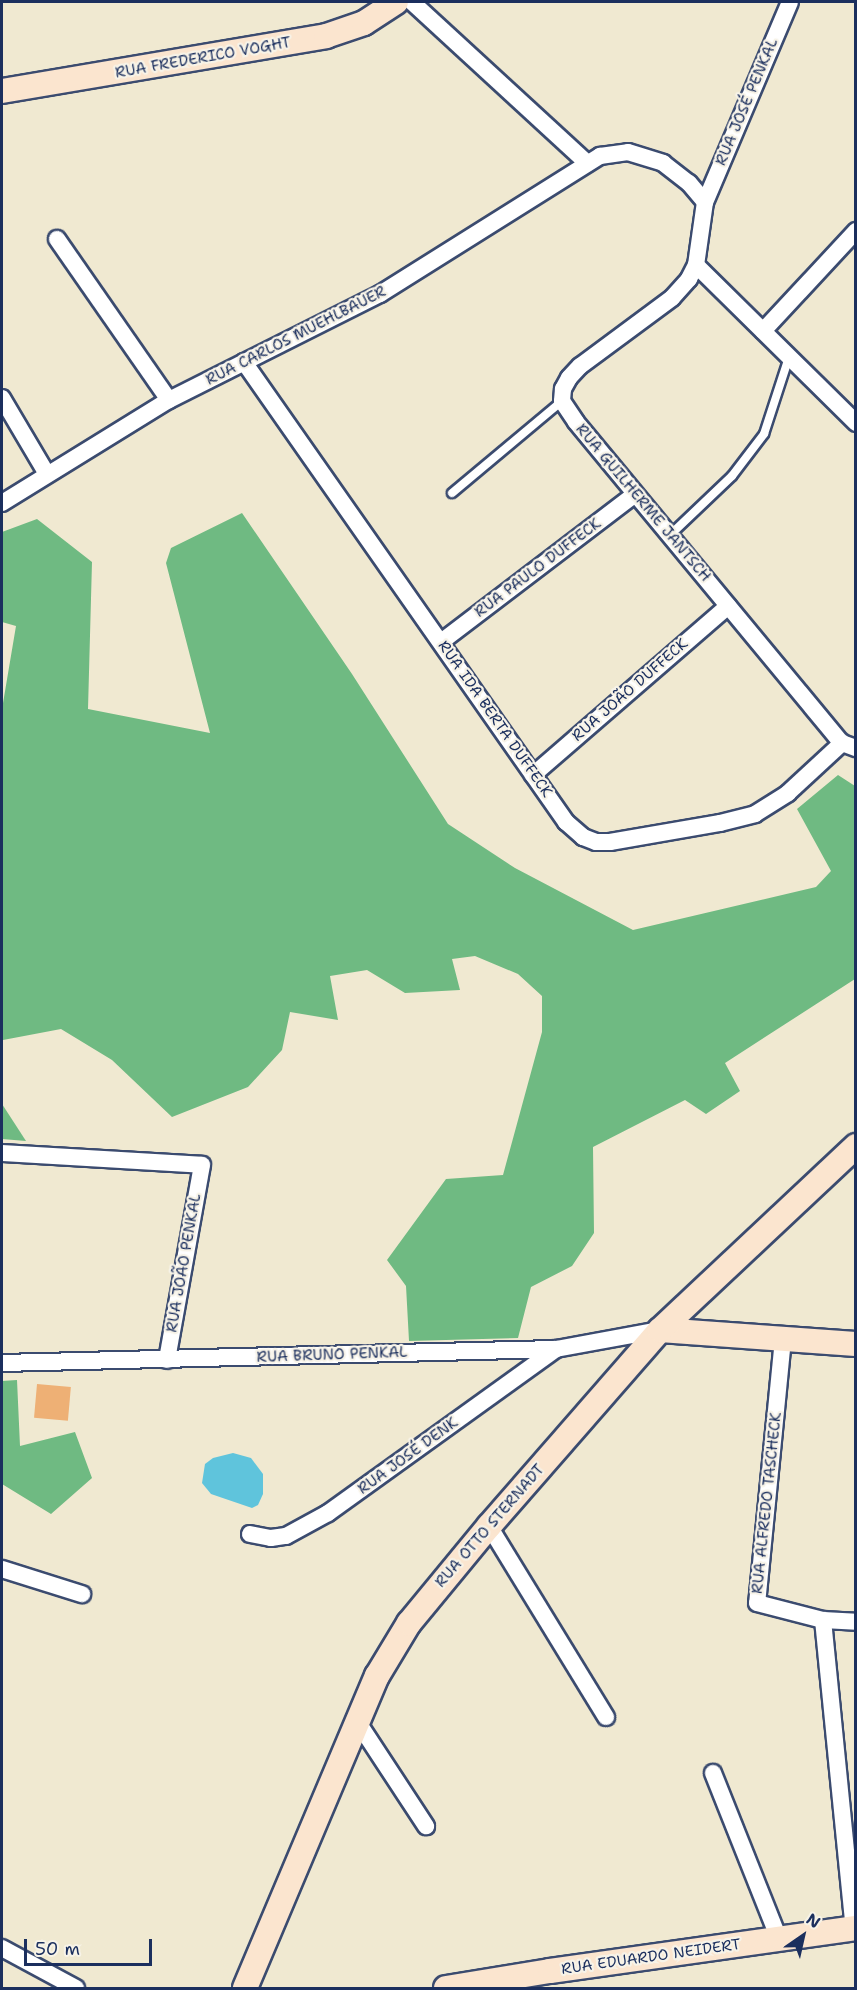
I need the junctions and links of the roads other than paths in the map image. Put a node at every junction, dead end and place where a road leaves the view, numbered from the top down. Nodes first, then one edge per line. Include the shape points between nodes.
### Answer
1 (396, 2) edge
2 (412, 2) edge
3 (790, 2) edge
4 (2, 92) edge
5 (586, 163) junction
6 (705, 202) junction
7 (855, 231) edge
8 (57, 239) dead end
9 (696, 265) junction
10 (763, 332) junction
11 (789, 357) junction
12 (244, 362) junction
13 (2, 398) edge
14 (169, 400) junction
15 (562, 401) junction
16 (855, 423) edge
17 (47, 474) junction
18 (452, 493) dead end
19 (635, 494) junction
20 (2, 503) edge
21 (669, 536) junction
22 (728, 606) junction
23 (441, 642) junction
24 (848, 745) edge
25 (533, 775) junction
26 (855, 1146) edge
27 (2, 1153) edge
28 (660, 1330) junction
29 (783, 1339) junction
30 (855, 1344) edge
31 (556, 1349) junction
32 (167, 1360) junction
33 (2, 1363) edge
34 (489, 1526) junction
35 (250, 1534) dead end
36 (2, 1569) edge
37 (82, 1594) dead end
38 (823, 1620) junction
39 (855, 1622) edge
40 (606, 1717) dead end
41 (357, 1721) junction
42 (713, 1773) dead end
43 (426, 1826) dead end
44 (855, 1928) edge
45 (779, 1939) junction
46 (2, 1948) edge
47 (76, 1989) edge
48 (245, 1989) edge
49 (446, 1989) edge

1 - 4 main road, RUA FREDERICO VOGHT via 364,23 318,38
2 - 5 street
3 - 6 street, RUA JOSÉ PENKAL
5 - 6 street, RUA CARLOS MUEHLBAUER via 614,153 645,156 677,172
5 - 12 street, RUA CARLOS MUEHLBAUER via 380,294
6 - 9 street, RUA JOSÉ PENKAL
7 - 10 street
8 - 14 street
9 - 10 street
9 - 15 street via 672,298 568,378
10 - 11 street
11 - 16 street
11 - 21 lane via 764,434 732,476
12 - 14 street, RUA CARLOS MUEHLBAUER
12 - 23 street, RUA IDA BERTA DUFFECK
13 - 17 street
14 - 17 street, RUA CARLOS MUEHLBAUER
15 - 18 lane
15 - 19 street, RUA GUILHERME JANTSCH
17 - 20 street, RUA CARLOS MUEHLBAUER
19 - 21 street, RUA GUILHERME JANTSCH
19 - 23 street, RUA PAULO DUFFECK
21 - 22 street, RUA GUILHERME JANTSCH
22 - 24 street, RUA GUILHERME JANTSCH
22 - 25 street, RUA JOÃO DUFFECK
23 - 25 street, RUA IDA BERTA DUFFECK
24 - 25 street, RUA IDA BERTA DUFFECK via 788,794 755,814 610,842 596,842 573,829
26 - 28 main road, RUA OTTO STERNADT
27 - 32 street, RUA JOÃO PENKAL via 202,1165
28 - 29 main road
28 - 31 street, RUA BRUNO PENKAL
28 - 34 main road, RUA OTTO STERNADT
29 - 30 main road
29 - 38 street, RUA ALFREDO TASCHECK via 757,1603
31 - 32 street, RUA BRUNO PENKAL
31 - 35 street, RUA JOSÉ DENK via 319,1518 286,1536
32 - 33 street, RUA BRUNO PENKAL
34 - 40 street
34 - 41 main road, RUA OTTO STERNADT via 395,1642
36 - 37 street
38 - 39 street, RUA ALFREDO TASCHECK
38 - 44 street
41 - 43 street
41 - 48 main road, RUA OTTO STERNADT
42 - 45 street
44 - 45 main road, RUA EDUARDO NEIDERT
45 - 49 main road, RUA EDUARDO NEIDERT
46 - 47 street

